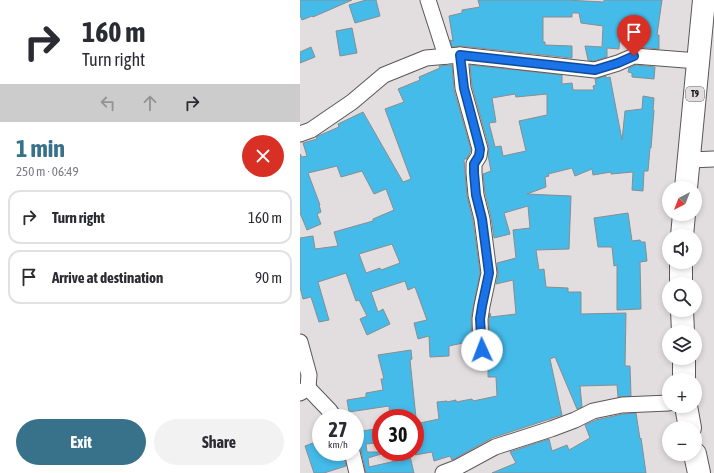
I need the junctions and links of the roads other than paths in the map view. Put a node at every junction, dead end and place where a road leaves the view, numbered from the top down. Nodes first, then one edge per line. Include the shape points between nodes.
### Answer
1 (428, 0) edge
2 (707, 11) edge
3 (453, 55) junction
4 (698, 61) junction
5 (300, 134) edge
6 (714, 159) edge
7 (690, 160) junction
8 (687, 181) edge
9 (300, 342) edge
10 (482, 350) dead end
11 (304, 390) edge
12 (662, 403) edge
13 (329, 409) edge
14 (355, 461) edge
15 (696, 461) edge
16 (358, 473) edge
17 (443, 473) edge
18 (699, 473) edge

1 - 3 street
2 - 4 highway, T9
3 - 4 street via 595,70 634,56
3 - 5 street via 426,58 384,76 352,102 311,130
3 - 10 street via 480,149 474,164 474,173 489,273 480,319
4 - 7 highway, T9
6 - 7 street
7 - 8 highway, T9
9 - 11 street via 309,375
11 - 13 street
12 - 17 street via 622,405 593,410 575,420 495,447
14 - 16 street
15 - 18 highway

